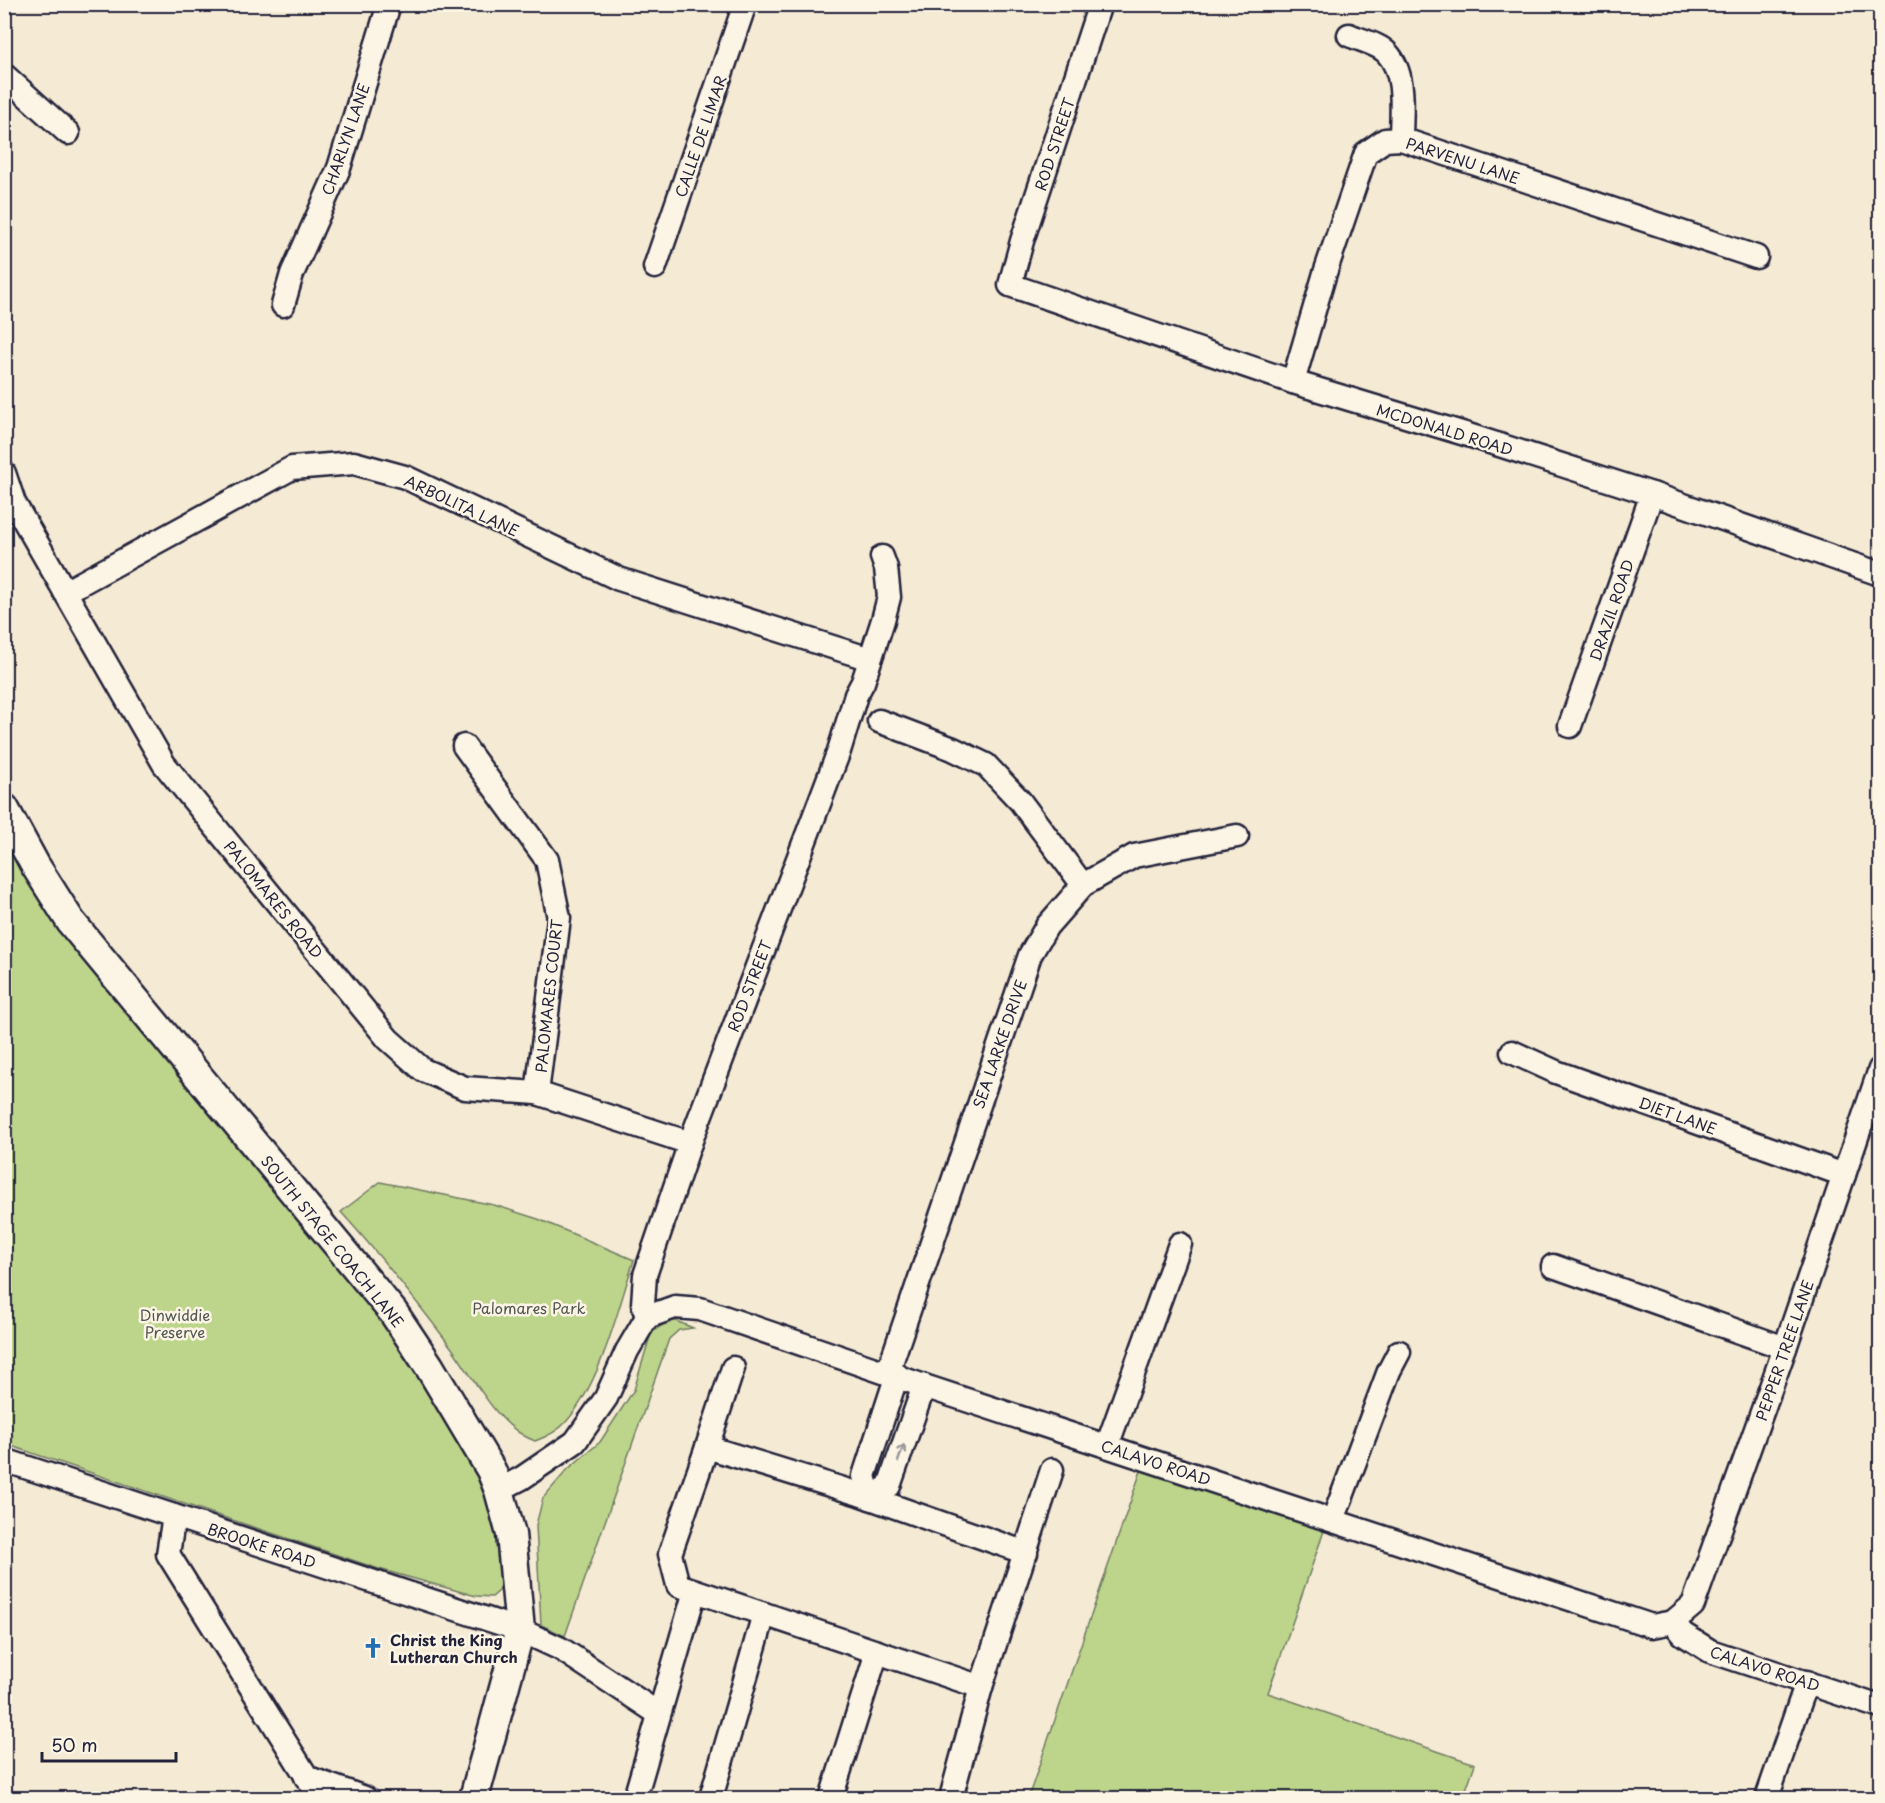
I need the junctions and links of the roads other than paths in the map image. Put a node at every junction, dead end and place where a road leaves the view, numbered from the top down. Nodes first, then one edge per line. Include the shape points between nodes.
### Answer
1 (389, 4) edge
2 (745, 4) edge
3 (1100, 4) edge
4 (1349, 35) dead end
5 (4, 75) edge
6 (68, 133) dead end
7 (1401, 139) junction
8 (1756, 257) dead end
9 (655, 267) dead end
10 (1010, 285) joint
11 (283, 305) dead end
12 (1293, 382) junction
13 (4, 473) edge
14 (1652, 494) junction
15 (882, 557) dead end
16 (1881, 574) edge
17 (65, 592) junction
18 (870, 659) junction
19 (879, 721) dead end
20 (1570, 726) dead end
21 (464, 746) dead end
22 (4, 808) edge
23 (1237, 836) dead end
24 (1083, 885) junction
25 (1512, 1053) dead end
26 (1881, 1069) edge
27 (537, 1093) junction
28 (690, 1143) junction
29 (1844, 1175) junction
30 (1180, 1244) dead end
31 (1553, 1266) dead end
32 (647, 1317) junction
33 (1785, 1348) junction
34 (1399, 1352) dead end
35 (733, 1368) dead end
36 (892, 1374) junction
37 (924, 1386) junction
38 (1107, 1446) junction
39 (707, 1447) junction
40 (4, 1460) edge
41 (1052, 1470) dead end
42 (499, 1490) junction
43 (870, 1498) junction
44 (174, 1516) junction
45 (1333, 1521) junction
46 (1026, 1554) junction
47 (695, 1591) junction
48 (764, 1614) junction
49 (1672, 1622) junction
50 (520, 1630) junction
51 (877, 1652) junction
52 (1807, 1682) junction
53 (981, 1687) junction
54 (1881, 1707) edge
55 (659, 1714) junction
56 (306, 1776) junction
57 (320, 1798) edge
58 (365, 1798) edge
59 (474, 1798) edge
60 (634, 1798) edge
61 (711, 1798) edge
62 (831, 1798) edge
63 (951, 1798) edge
64 (1767, 1798) edge

1 - 11 street, CHARLYN LANE via 339,168 292,274
2 - 9 street, CALLE DE LIMAR
3 - 10 street, ROD STREET
4 - 7 street via 1387,52 1396,67 1401,88
5 - 6 street
7 - 8 street, PARVENU LANE
7 - 12 street, PARVENU LANE via 1385,140 1366,153
10 - 12 street, MCDONALD ROAD
12 - 14 street, MCDONALD ROAD
13 - 17 street, PALOMARES ROAD via 14,503
14 - 16 street, MCDONALD ROAD
14 - 20 street, DRAZIL ROAD
15 - 18 street, ROD STREET via 889,597
17 - 18 street, ARBOLITA LANE via 292,468 354,463 405,477 619,579
17 - 27 street, PALOMARES ROAD via 164,764 388,1039 423,1070 465,1088
18 - 28 street, ROD STREET via 839,751
19 - 24 street via 986,765 1020,801
21 - 27 street, PALOMARES COURT via 547,861 559,918
22 - 42 main road, SOUTH STAGE COACH LANE via 71,922 393,1312 491,1470
23 - 24 street, SEA LARKE DRIVE via 1134,856
24 - 36 street, SEA LARKE DRIVE via 1047,926 1030,955
25 - 29 street, DIET LANE
26 - 29 street, PEPPER TREE LANE
27 - 28 street, PALOMARES ROAD
28 - 32 street, ROD STREET via 645,1275 643,1304
29 - 33 street, PEPPER TREE LANE
30 - 38 street
31 - 33 street
32 - 36 street, CALAVO ROAD via 675,1307 700,1309
32 - 42 street via 606,1398 575,1442
33 - 49 street, PEPPER TREE LANE via 1693,1605
34 - 45 street
35 - 39 street
36 - 37 street, CALAVO ROAD
36 - 43 street, SEA LARKE DRIVE via 864,1476
37 - 38 street, CALAVO ROAD
43 -> 37 street via 890,1486
38 - 45 street, CALAVO ROAD
39 - 43 street
39 - 47 street via 669,1554 678,1586
40 - 44 street, BROOKE ROAD
41 - 46 street
42 - 50 main road, SOUTH STAGE COACH LANE via 511,1534
43 - 46 street
44 - 50 street, BROOKE ROAD
44 - 56 street via 168,1554
45 - 49 street, CALAVO ROAD via 1652,1626
46 - 53 street
47 - 48 street
47 - 55 street
48 - 51 street
48 - 61 street
49 - 52 street, CALAVO ROAD via 1710,1651
50 - 55 street, BROOKE ROAD via 561,1648
50 - 59 main road, SOUTH STAGE COACH LANE
51 - 53 street
51 - 62 street
52 - 54 street, CALAVO ROAD
52 - 64 street
53 - 63 street
55 - 60 street
56 - 57 street
56 - 58 street

